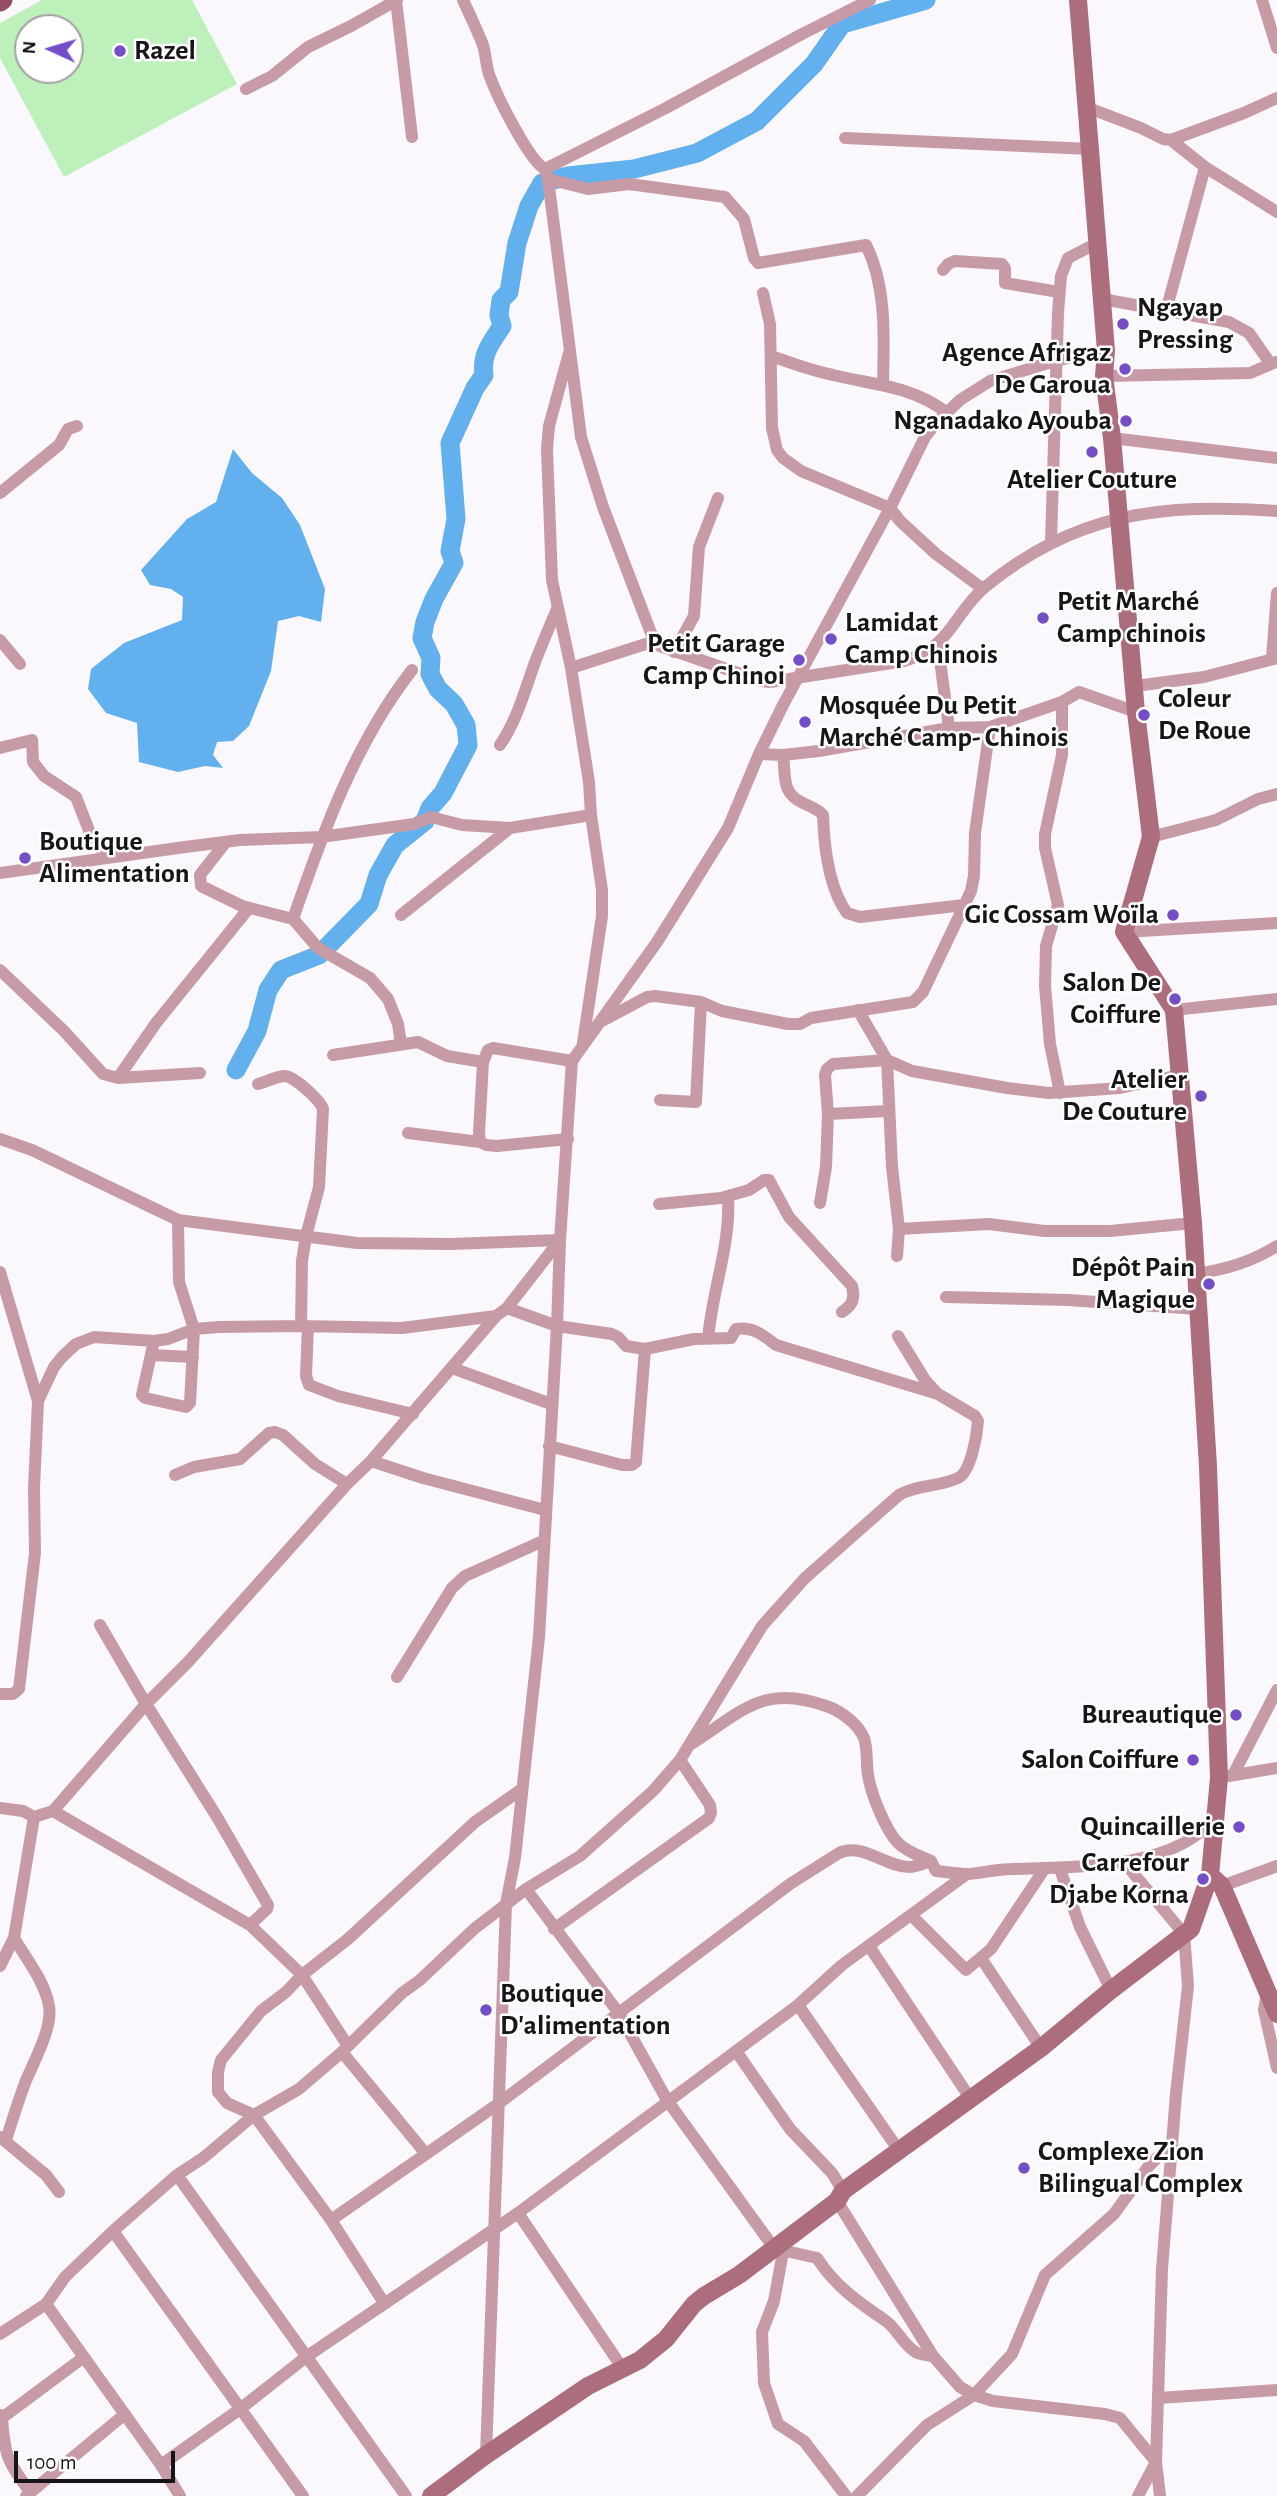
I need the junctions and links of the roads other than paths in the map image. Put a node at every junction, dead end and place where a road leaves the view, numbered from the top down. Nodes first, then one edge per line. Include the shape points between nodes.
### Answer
1 (396, 0) edge
2 (463, 0) edge
3 (870, 0) edge
4 (1078, 0) edge
5 (1262, 0) edge
6 (1277, 48) edge
7 (246, 89) dead end
8 (1277, 98) edge
9 (1086, 107) junction
10 (412, 137) dead end
11 (845, 138) dead end
12 (1171, 140) junction
13 (1090, 149) junction
14 (1205, 167) junction
15 (546, 174) junction
16 (1277, 212) edge
17 (1097, 243) junction
18 (943, 270) dead end
19 (1059, 292) junction
20 (763, 293) dead end
21 (1102, 299) junction
22 (1166, 311) junction
23 (571, 345) junction
24 (1106, 351) junction
25 (771, 356) junction
26 (1058, 360) junction
27 (1273, 362) edge
28 (1104, 376) junction
29 (883, 384) junction
30 (946, 412) junction
31 (77, 425) dead end
32 (1112, 438) junction
33 (1277, 458) edge
34 (0, 493) edge
35 (718, 498) dead end
36 (890, 509) junction
37 (1277, 511) edge
38 (1119, 517) junction
39 (1051, 542) junction
40 (983, 589) junction
41 (1277, 593) edge
42 (557, 609) junction
43 (0, 640) edge
44 (655, 641) junction
45 (938, 645) junction
46 (674, 652) junction
47 (1274, 658) edge
48 (20, 664) dead end
49 (571, 668) junction
50 (412, 670) dead end
51 (798, 678) junction
52 (1135, 686) junction
53 (1062, 702) junction
54 (1136, 712) junction
55 (990, 727) junction
56 (949, 728) junction
57 (500, 745) dead end
58 (0, 748) edge
59 (759, 754) junction
60 (783, 755) junction
61 (1277, 794) edge
62 (591, 815) junction
63 (510, 828) junction
64 (321, 837) junction
65 (1151, 837) junction
66 (225, 843) junction
67 (106, 857) junction
68 (0, 873) edge
69 (964, 905) junction
70 (249, 908) junction
71 (401, 915) dead end
72 (293, 919) junction
73 (1277, 923) edge
74 (1124, 932) junction
75 (0, 970) edge
76 (1277, 999) edge
77 (701, 1003) junction
78 (858, 1010) junction
79 (1174, 1010) junction
80 (600, 1022) junction
81 (401, 1044) junction
82 (583, 1044) junction
83 (333, 1055) dead end
84 (887, 1060) junction
85 (572, 1061) junction
86 (483, 1062) junction
87 (200, 1073) dead end
88 (1180, 1075) junction
89 (118, 1078) junction
90 (258, 1084) dead end
91 (1060, 1093) junction
92 (660, 1100) dead end
93 (888, 1111) junction
94 (828, 1114) junction
95 (408, 1133) dead end
96 (0, 1139) edge
97 (568, 1139) junction
98 (480, 1142) junction
99 (728, 1197) junction
100 (820, 1203) dead end
101 (659, 1204) dead end
102 (178, 1220) junction
103 (1193, 1223) junction
104 (899, 1229) junction
105 (306, 1236) junction
106 (560, 1240) junction
107 (1277, 1245) edge
108 (1277, 1255) edge
109 (897, 1256) dead end
110 (1257, 1258) junction
111 (0, 1272) edge
112 (1196, 1274) junction
113 (946, 1297) dead end
114 (1198, 1309) junction
115 (501, 1312) junction
116 (842, 1312) dead end
117 (305, 1326) junction
118 (557, 1326) junction
119 (194, 1329) junction
120 (898, 1336) dead end
121 (708, 1339) junction
122 (154, 1341) junction
123 (645, 1349) junction
124 (151, 1355) junction
125 (193, 1357) junction
126 (452, 1368) junction
127 (937, 1394) junction
128 (38, 1401) junction
129 (551, 1404) junction
130 (413, 1414) junction
131 (549, 1446) junction
132 (371, 1461) junction
133 (175, 1475) dead end
134 (347, 1484) junction
135 (545, 1510) junction
136 (543, 1541) junction
137 (100, 1625) dead end
138 (397, 1677) dead end
139 (1277, 1690) edge
140 (0, 1694) edge
141 (146, 1704) junction
142 (687, 1747) junction
143 (680, 1760) junction
144 (1277, 1768) edge
145 (1226, 1776) junction
146 (522, 1789) junction
147 (0, 1808) edge
148 (53, 1811) junction
149 (1217, 1814) junction
150 (34, 1816) junction
151 (930, 1861) junction
152 (1124, 1862) junction
153 (1277, 1866) edge
154 (1045, 1868) junction
155 (1060, 1869) junction
156 (967, 1874) junction
157 (1216, 1880) junction
158 (526, 1889) junction
159 (506, 1904) junction
160 (912, 1916) junction
161 (250, 1925) junction
162 (554, 1929) junction
163 (1184, 1934) junction
164 (14, 1938) junction
165 (869, 1945) junction
166 (981, 1958) junction
167 (0, 1966) edge
168 (302, 1975) junction
169 (1111, 1990) junction
170 (1267, 1992) junction
171 (798, 2005) junction
172 (618, 2012) junction
173 (1277, 2014) edge
174 (1041, 2048) junction
175 (345, 2049) junction
176 (736, 2051) junction
177 (1277, 2068) edge
178 (970, 2098) junction
179 (667, 2100) junction
180 (498, 2104) junction
181 (254, 2115) junction
182 (3, 2139) edge
183 (1172, 2143) junction
184 (900, 2152) junction
185 (425, 2154) junction
186 (177, 2175) junction
187 (59, 2192) dead end
188 (840, 2196) junction
189 (518, 2213) junction
190 (331, 2220) junction
191 (494, 2229) junction
192 (113, 2231) junction
193 (774, 2248) junction
194 (384, 2303) junction
195 (46, 2304) junction
196 (0, 2334) edge
197 (933, 2356) junction
198 (84, 2357) junction
199 (306, 2357) junction
200 (623, 2369) junction
201 (1277, 2390) edge
202 (974, 2395) junction
203 (1159, 2398) junction
204 (240, 2409) junction
205 (125, 2414) junction
206 (1, 2416) edge
207 (486, 2455) junction
208 (1156, 2462) junction
209 (161, 2465) junction
210 (28, 2494) edge
211 (173, 2494) edge
212 (436, 2494) edge
213 (303, 2496) edge
214 (406, 2496) edge
215 (846, 2496) edge
216 (858, 2496) edge
217 (1138, 2496) edge
218 (1160, 2496) edge

1 - 7 street via 308,47 272,76
1 - 10 street
2 - 15 street via 495,89 537,166
3 - 15 street
4 - 9 main road
5 - 6 street
8 - 12 street
9 - 12 street
9 - 13 main road
11 - 13 street
12 - 14 street
13 - 17 main road
14 - 16 street
14 - 22 street
15 - 23 street
15 - 29 street via 588,189 629,184 725,197 744,219 758,263 866,245 882,300
17 - 19 street via 1068,258
17 - 21 main road
18 - 19 street via 955,261 1002,264 1005,283
19 - 26 street
20 - 25 street
21 - 22 street
21 - 24 main road
22 - 27 street via 1239,326
23 - 42 street via 547,438 551,570
23 - 44 street via 588,462
24 - 26 street
24 - 28 main road
25 - 29 street via 835,376
25 - 36 street via 772,428 783,458 802,471
26 - 30 street via 990,381
26 - 39 street
27 - 28 street via 1250,373
28 - 32 main road
29 - 30 street via 920,395
30 - 36 street via 921,444
31 - 34 street
32 - 33 street
32 - 38 main road
35 - 46 street via 699,547 695,616
36 - 40 street via 936,554
36 - 51 street
37 - 38 street via 1168,511
38 - 39 street
38 - 52 main road
39 - 40 street
40 - 45 street
41 - 47 street
42 - 49 street
42 - 57 street via 511,729
43 - 48 street
44 - 46 street
44 - 49 street
45 - 51 street via 904,661
45 - 56 street
46 - 51 street via 761,681
47 - 52 street via 1204,677
49 - 62 street
50 - 64 street via 369,733
51 - 59 street
52 - 54 main road
53 - 54 street via 1079,692
53 - 55 street
53 - 91 street via 1062,755 1045,834 1058,905 1046,946 1045,986
54 - 65 main road
55 - 56 street
55 - 69 street via 975,833 974,876
56 - 60 street
58 - 67 street via 32,740 33,762 44,776 76,797 90,833
59 - 60 street
59 - 80 street via 728,828
60 - 69 street via 790,796 823,815 834,884 846,912 860,917
61 - 65 street via 1216,820
62 - 63 street
62 - 82 street via 603,904
63 - 64 street via 462,825 431,817 414,824
63 - 71 street
64 - 66 street
64 - 72 street
65 - 74 main road
66 - 67 street
66 - 70 street via 199,881
67 - 68 street
69 - 78 street via 918,998
70 - 72 street
70 - 89 street
72 - 81 street via 318,948 376,983 388,999
73 - 74 street
74 - 79 main road
75 - 89 street via 103,1074
76 - 79 street
77 - 78 street via 788,1024
77 - 80 street via 655,996
77 - 92 street via 696,1102
78 - 84 street
79 - 88 main road
80 - 82 street
81 - 83 street
81 - 86 street via 418,1042 447,1056
82 - 85 street
84 - 91 street via 912,1071
84 - 93 street
84 - 94 street via 827,1069
85 - 86 street via 493,1048
85 - 97 street
86 - 98 street
87 - 89 street
88 - 91 street via 1120,1088
88 - 103 main road
90 - 105 street via 286,1076 323,1108 319,1187
93 - 94 street
93 - 104 street
94 - 100 street
95 - 98 street
96 - 102 street via 33,1150
97 - 98 street via 497,1146
97 - 106 street
99 - 101 street
99 - 116 street via 768,1180 789,1217 852,1286 853,1300
99 - 121 street
102 - 105 street
102 - 119 street via 179,1282
103 - 104 street via 1110,1231 1044,1231 989,1224
103 - 112 main road
104 - 109 street
105 - 106 street via 397,1245
105 - 117 street via 302,1261
106 - 115 street
106 - 118 street
107 - 110 street
108 - 110 street
110 - 112 street via 1230,1269
111 - 128 street
112 - 114 main road
113 - 114 street
114 - 145 main road
115 - 117 street via 402,1328
115 - 118 street
115 - 126 street
117 - 119 street
117 - 130 street via 309,1385
118 - 123 street via 612,1334 626,1346
118 - 129 street
119 - 122 street
119 - 125 street
120 - 127 street
121 - 123 street
121 - 127 street via 731,1338 736,1329 749,1329 776,1345
122 - 124 street
122 - 128 street via 85,1339 54,1367
123 - 131 street via 636,1462 622,1465
124 - 125 street
124 - 125 street via 142,1395 186,1407
126 - 129 street
126 - 130 street
127 - 142 street via 978,1421 964,1473 899,1495 805,1578 755,1637
128 - 140 street via 35,1553 19,1689
129 - 131 street
130 - 132 street
131 - 135 street
132 - 134 street
132 - 135 street
133 - 134 street via 240,1459 275,1432
134 - 141 street via 254,1591
135 - 136 street
136 - 138 street via 465,1576 452,1588
136 - 146 street via 539,1637
137 - 141 street
139 - 145 street
141 - 148 street
141 - 161 street via 268,1905
142 - 143 street
142 - 151 street via 757,1702 772,1698 790,1696 835,1710 861,1731 866,1741 869,1786 892,1835 906,1849
143 - 158 street via 653,1791 580,1856
143 - 162 street via 710,1805 709,1818
144 - 145 street
145 - 149 main road
146 - 159 street
146 - 168 street via 475,1822 348,1939
147 - 150 street
148 - 150 street
148 - 161 street
149 - 152 street via 1206,1830 1190,1841
149 - 157 main road
150 - 164 street
151 - 156 street via 936,1871
151 - 172 street via 907,1867 847,1849 790,1884
152 - 155 street
152 - 163 street
153 - 157 street
154 - 155 street
154 - 156 street
154 - 166 street
155 - 169 street via 1080,1927
156 - 160 street
157 - 163 main road
157 - 170 main road
158 - 159 street
158 - 162 street
159 - 175 street
159 - 180 street
160 - 165 street
160 - 166 street via 966,1970
161 - 168 street
162 - 172 street
163 - 169 main road
163 - 183 street via 1188,1986
164 - 167 street
164 - 182 street via 44,1992 49,2016
165 - 171 street
165 - 178 street
166 - 174 street
168 - 175 street
168 - 181 street via 244,2029 219,2065 218,2092 227,2103
169 - 174 main road
170 - 173 main road
170 - 177 street via 1264,2010
171 - 176 street
171 - 184 street
172 - 179 street
172 - 180 street
174 - 178 main road
175 - 181 street via 299,2089
175 - 185 street
176 - 179 street
176 - 188 street via 790,2129 832,2173
178 - 184 main road
179 - 189 street
179 - 193 street
180 - 185 street
180 - 191 street
181 - 186 street
181 - 190 street
182 - 187 street
183 - 202 street via 1114,2214 1045,2276 1012,2354
183 - 203 street via 1162,2269
184 - 188 main road
185 - 190 street
186 - 192 street
186 - 199 street
188 - 193 main road
188 - 197 street
189 - 191 street
189 - 200 street
190 - 194 street
191 - 194 street
191 - 207 street
192 - 195 street via 65,2277
192 - 204 street
193 - 197 street via 817,2258 843,2291 888,2322 916,2353
193 - 200 main road via 694,2304 666,2339
193 - 215 street via 783,2252 774,2301 762,2332 764,2383 778,2424 804,2441
194 - 199 street
195 - 196 street
195 - 198 street
197 - 202 street via 960,2387
198 - 205 street
198 - 206 street
199 - 204 street
199 - 214 street
200 - 207 main road via 588,2386
201 - 203 street
202 - 208 street via 1120,2418
202 - 216 street via 927,2425
203 - 208 street
204 - 209 street
204 - 213 street
205 - 209 street
205 - 210 street
206 - 210 street via 4,2452
207 - 212 main road
208 - 217 street
208 - 218 street
209 - 211 street

